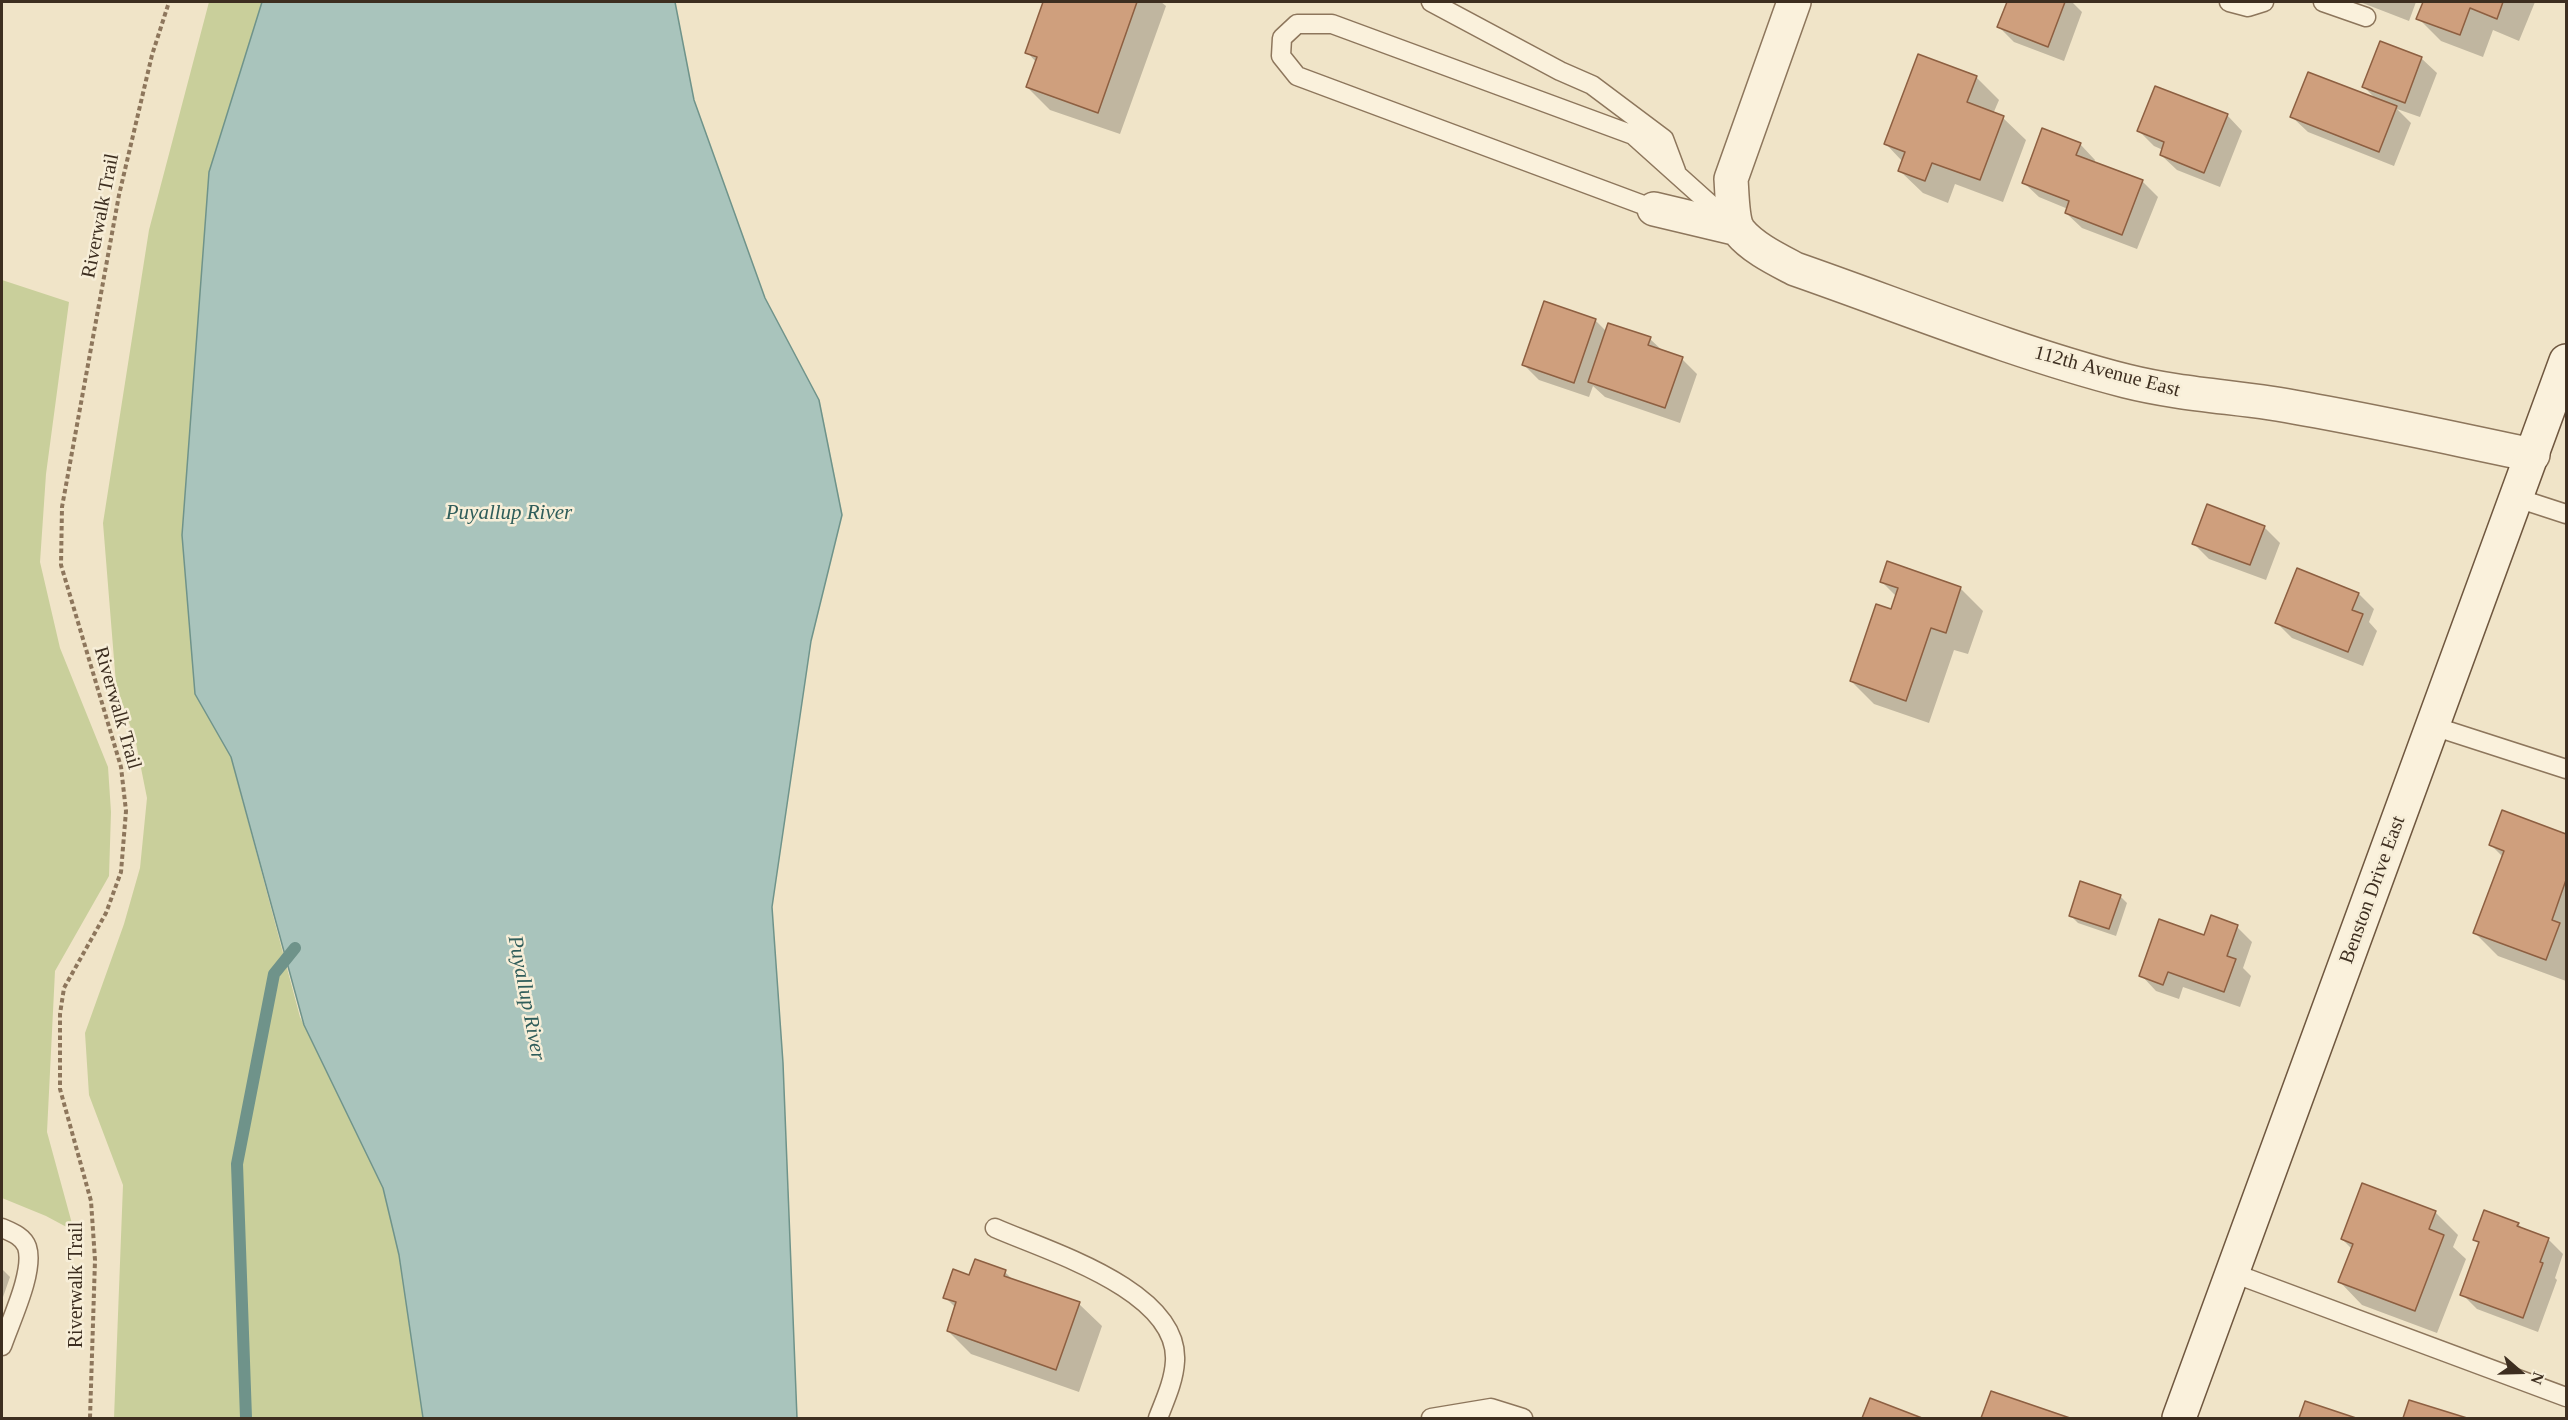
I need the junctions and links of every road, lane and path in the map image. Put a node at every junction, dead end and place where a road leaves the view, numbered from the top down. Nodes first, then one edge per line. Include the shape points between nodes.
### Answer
1 (169, 2) edge
2 (1431, 2) edge
3 (1794, 2) edge
4 (2229, 2) edge
5 (2264, 2) edge
6 (2322, 2) edge
7 (2366, 17) dead end
8 (1678, 175) junction
9 (1654, 209) joint
10 (1738, 230) junction
11 (2566, 361) edge
12 (2532, 455) junction
13 (2517, 498) junction
14 (2566, 514) edge
15 (2433, 726) junction
16 (2566, 767) edge
17 (2, 1228) edge
18 (995, 1228) dead end
19 (2233, 1273) junction
20 (2, 1346) edge
21 (2566, 1397) edge
22 (90, 1419) edge
23 (1158, 1419) edge
24 (1431, 1419) edge
25 (1523, 1419) edge
26 (2179, 1419) edge

1 - 22 path, Riverwalk Trail via 152,55 119,195 62,507 61,565 121,767 126,811 121,872 106,913 64,988 60,1014 60,1089 91,1201 96,1260
2 - 8 lane via 1593,85 1664,139
3 - 10 street via 1731,178
4 - 5 lane via 2248,7
6 - 7 lane
8 - 9 lane via 1633,135 1332,24 1297,24 1282,38 1281,56 1297,76
8 - 10 lane
9 - 10 street, 112th Avenue East
10 - 12 street, 112th Avenue East via 1768,255 1795,269 2060,362 2126,381 2180,393 2359,419
11 - 12 street, Benston Drive East
12 - 13 street, Benston Drive East
13 - 14 lane
13 - 15 street, Benston Drive East
15 - 16 lane
15 - 19 street, Benston Drive East
17 - 20 lane via 15,1233 26,1245 29,1262
18 - 23 lane via 1094,1271 1153,1309 1168,1328 1175,1359
19 - 21 lane
19 - 26 street, Benston Drive East
24 - 25 lane via 1491,1408

